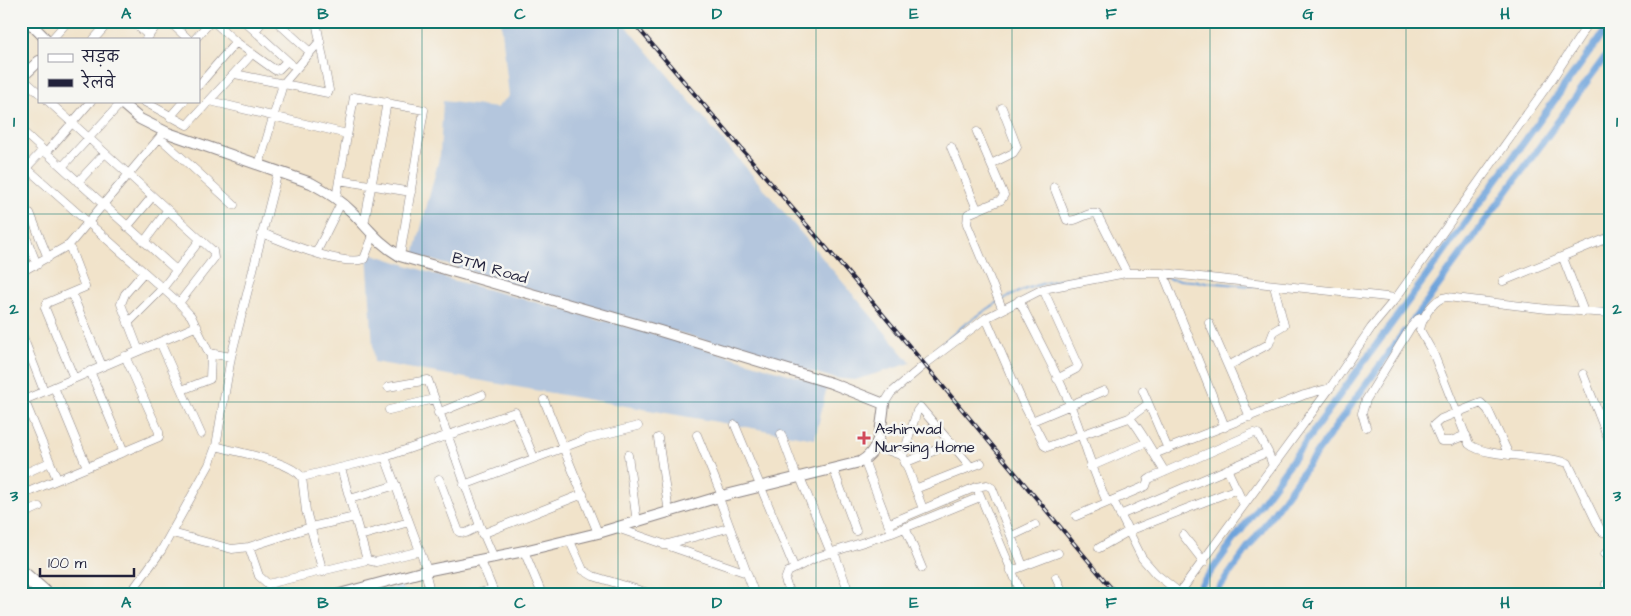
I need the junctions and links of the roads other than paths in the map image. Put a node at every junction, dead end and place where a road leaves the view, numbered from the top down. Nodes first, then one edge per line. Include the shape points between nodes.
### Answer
1 (28, 21) edge
2 (68, 21) edge
3 (110, 21) edge
4 (132, 21) edge
5 (160, 21) edge
6 (169, 21) edge
7 (212, 21) edge
8 (244, 21) edge
9 (263, 21) edge
10 (276, 21) edge
11 (310, 21) edge
12 (1590, 21) edge
13 (317, 25) edge
14 (21, 29) edge
15 (255, 31) junction
16 (147, 37) edge
17 (45, 38) edge
18 (53, 38) edge
19 (95, 38) edge
20 (187, 38) edge
21 (196, 38) edge
22 (320, 41) junction
23 (236, 42) junction
24 (310, 52) junction
25 (252, 54) junction
26 (287, 61) junction
27 (38, 62) edge
28 (296, 69) junction
29 (235, 74) junction
30 (21, 78) edge
31 (200, 83) edge
32 (283, 84) junction
33 (38, 92) edge
34 (210, 101) junction
35 (49, 102) edge
36 (90, 102) edge
37 (120, 102) edge
38 (183, 102) edge
39 (387, 102) junction
40 (154, 104) edge
41 (1002, 108) dead end
42 (273, 116) junction
43 (170, 117) junction
44 (73, 123) junction
45 (21, 130) edge
46 (977, 132) dead end
47 (163, 134) junction
48 (347, 134) junction
49 (89, 138) junction
50 (951, 147) dead end
51 (44, 151) junction
52 (105, 153) junction
53 (259, 164) junction
54 (991, 164) junction
55 (26, 167) edge
56 (62, 167) junction
57 (278, 171) junction
58 (127, 174) junction
59 (21, 175) edge
60 (339, 180) junction
61 (78, 182) junction
62 (371, 186) junction
63 (1054, 187) dead end
64 (411, 192) junction
65 (152, 197) junction
66 (338, 200) junction
67 (102, 204) junction
68 (234, 205) dead end
69 (977, 209) junction
70 (167, 211) junction
71 (21, 214) edge
72 (88, 222) junction
73 (21, 224) edge
74 (364, 225) junction
75 (127, 227) junction
76 (262, 233) junction
77 (373, 236) junction
78 (1610, 237) edge
79 (200, 240) junction
80 (144, 242) junction
81 (69, 245) junction
82 (316, 253) junction
83 (400, 256) junction
84 (48, 258) junction
85 (1563, 258) junction
86 (36, 265) junction
87 (176, 270) junction
88 (21, 272) edge
89 (144, 272) junction
90 (1126, 273) junction
91 (1163, 273) junction
92 (1503, 281) dead end
93 (1274, 286) junction
94 (162, 288) junction
95 (1043, 289) junction
96 (72, 294) junction
97 (1396, 298) junction
98 (1019, 300) junction
99 (179, 303) junction
100 (1000, 304) junction
101 (1584, 312) junction
102 (1610, 313) edge
103 (1426, 316) junction
104 (986, 318) junction
105 (128, 323) junction
106 (1209, 323) dead end
107 (197, 326) junction
108 (21, 332) edge
109 (160, 342) junction
110 (139, 351) junction
111 (211, 354) junction
112 (125, 356) junction
113 (231, 357) junction
114 (102, 366) junction
115 (1228, 366) junction
116 (90, 371) junction
117 (1583, 374) dead end
118 (74, 378) junction
119 (1057, 379) junction
120 (54, 387) junction
121 (388, 387) dead end
122 (1330, 388) junction
123 (182, 390) junction
124 (44, 391) junction
125 (1104, 391) dead end
126 (1142, 392) dead end
127 (482, 395) dead end
128 (23, 396) edge
129 (434, 399) junction
130 (544, 400) dead end
131 (884, 404) junction
132 (1148, 404) junction
133 (1068, 405) junction
134 (390, 410) dead end
135 (1458, 411) junction
136 (438, 413) junction
137 (1599, 415) junction
138 (1610, 415) edge
139 (1250, 417) junction
140 (1129, 418) junction
141 (1032, 421) junction
142 (735, 425) dead end
143 (638, 426) dead end
144 (1225, 427) junction
145 (1366, 427) dead end
146 (201, 434) dead end
147 (781, 434) dead end
148 (1081, 434) junction
149 (446, 435) junction
150 (697, 435) dead end
151 (1466, 435) junction
152 (658, 438) dead end
153 (953, 443) junction
154 (1145, 443) junction
155 (1610, 443) edge
156 (216, 446) junction
157 (876, 446) junction
158 (563, 447) junction
159 (1168, 449) junction
160 (124, 452) junction
161 (1268, 452) junction
162 (1154, 454) junction
163 (1509, 454) junction
164 (628, 455) dead end
165 (386, 457) junction
166 (534, 458) junction
167 (864, 460) junction
168 (904, 460) junction
169 (50, 462) junction
170 (981, 463) dead end
171 (1273, 466) junction
172 (87, 467) junction
173 (971, 467) junction
174 (1090, 467) junction
175 (341, 468) junction
176 (834, 468) junction
177 (1227, 469) junction
178 (1164, 472) junction
179 (21, 474) edge
180 (302, 477) junction
181 (799, 477) junction
182 (57, 479) junction
183 (440, 479) dead end
184 (396, 485) junction
185 (464, 485) junction
186 (760, 487) junction
187 (976, 487) junction
188 (915, 489) junction
189 (1237, 489) junction
190 (21, 494) edge
191 (583, 494) junction
192 (721, 497) junction
193 (980, 497) junction
194 (350, 499) junction
195 (1110, 501) junction
196 (1244, 505) junction
197 (39, 507) dead end
198 (923, 509) junction
199 (668, 513) junction
200 (21, 515) edge
201 (1120, 515) junction
202 (1076, 516) dead end
203 (355, 517) junction
204 (409, 522) junction
205 (637, 523) junction
206 (888, 524) junction
207 (1035, 525) dead end
208 (312, 527) junction
209 (617, 528) junction
210 (728, 528) junction
211 (904, 528) junction
212 (481, 530) junction
213 (856, 531) dead end
214 (1129, 531) junction
215 (1610, 531) edge
216 (172, 533) junction
217 (598, 533) junction
218 (892, 533) junction
219 (1184, 535) dead end
220 (360, 536) junction
221 (1012, 536) junction
222 (569, 539) junction
223 (664, 545) junction
224 (249, 547) junction
225 (1099, 548) dead end
226 (420, 551) junction
227 (524, 551) junction
228 (833, 553) junction
229 (1058, 553) dead end
230 (494, 558) junction
231 (367, 560) junction
232 (481, 561) junction
233 (1204, 562) junction
234 (1023, 566) junction
235 (794, 567) junction
236 (922, 568) dead end
237 (426, 571) junction
238 (1011, 571) junction
239 (21, 572) edge
240 (323, 572) junction
241 (747, 573) junction
242 (1056, 577) dead end
243 (1610, 580) edge
244 (21, 581) edge
245 (633, 591) edge
246 (494, 592) edge
247 (642, 592) edge
248 (542, 594) edge
249 (1179, 594) edge
250 (37, 595) edge
251 (47, 595) edge
252 (129, 595) edge
253 (336, 595) edge
254 (431, 595) edge
255 (474, 595) edge
256 (655, 595) edge
257 (755, 595) edge
258 (790, 595) edge
259 (850, 595) edge
260 (1022, 595) edge
261 (1064, 595) edge
262 (1608, 595) edge

1 - 14 street
1 - 17 street
2 - 18 street
3 - 19 street
4 - 16 street
5 - 16 street
6 - 20 street
7 - 21 street
7 - 23 street
8 - 15 street
9 - 15 street
10 - 24 street
11 - 13 street
12 - 97 street
13 - 22 street
15 - 26 street
22 - 24 street
22 - 32 street via 328,93
23 - 25 street
23 - 31 street
24 - 28 street
25 - 26 street via 276,70
25 - 29 street
26 - 28 street
27 - 30 street
28 - 32 street
29 - 32 street
29 - 34 street
30 - 33 street
32 - 42 street
34 - 42 street
34 - 43 street via 187,125
35 - 44 street
36 - 44 street
37 - 47 street, BTM Road
37 - 49 street
38 - 43 street
39 - 48 street via 354,97
39 - 62 street
39 - 64 street via 421,108 424,114
40 - 43 street
41 - 54 street via 1017,147 1013,153
42 - 48 street
42 - 53 street
44 - 49 street
44 - 51 street
45 - 51 street
46 - 54 street
47 - 53 street, BTM Road
47 - 58 street
47 - 68 street
48 - 60 street
49 - 52 street
49 - 56 street
50 - 69 street
51 - 55 street
51 - 56 street
52 - 58 street
52 - 61 street
53 - 57 street, BTM Road
54 - 69 street via 1004,198
55 - 59 street
55 - 72 street
56 - 61 street
57 - 66 street, BTM Road via 311,183
57 - 76 street
58 - 65 street
58 - 67 street
60 - 62 street
60 - 66 street
61 - 67 street
62 - 64 street
62 - 74 street
63 - 90 street via 1067,220 1089,213 1097,214
64 - 83 street
65 - 70 street
65 - 75 street
66 - 74 street, BTM Road
66 - 82 street
67 - 72 street
67 - 75 street
69 - 100 street via 968,214 967,224
70 - 79 street
70 - 80 street
71 - 84 street via 30,213
72 - 81 street
72 - 89 street
73 - 86 street
74 - 77 street, BTM Road
75 - 80 street
76 - 82 street
76 - 113 street
77 - 82 street via 364,259 356,262
77 - 83 street, BTM Road via 382,246
78 - 85 street
79 - 87 street
79 - 99 street via 213,251 214,258
80 - 87 street
81 - 84 street
81 - 96 street via 85,284 82,290
83 - 131 street, BTM Road via 813,377
84 - 86 street
85 - 92 street
85 - 101 street
86 - 88 street
87 - 94 street
89 - 94 street
89 - 105 street via 122,298 122,310
90 - 91 street
90 - 95 street
91 - 93 street
91 - 144 street
93 - 97 street
93 - 115 street via 1284,325 1274,331 1269,344
94 - 99 street
94 - 105 street
95 - 98 street
95 - 119 street via 1078,366
96 - 114 street
96 - 118 street via 47,303 45,308
97 - 122 street
98 - 100 street
98 - 119 street
99 - 107 street
100 - 104 street
101 - 102 street
101 - 103 street via 1447,297 1436,301
103 - 135 street via 1420,330
103 - 145 street via 1411,327 1366,400 1362,413
104 - 131 street via 926,363 891,393
104 - 141 street
105 - 110 street
106 - 115 street
107 - 109 street
107 - 111 street
108 - 124 street
109 - 110 street
109 - 123 street
110 - 112 street
111 - 113 street
111 - 123 street via 210,379
112 - 114 street
112 - 160 street via 160,435
113 - 156 street
114 - 116 street
115 - 139 street
116 - 118 street
116 - 160 street
117 - 137 street
118 - 120 street
119 - 133 street
120 - 124 street
120 - 172 street
121 - 129 street via 425,379
122 - 139 street
122 - 171 street
123 - 146 street
124 - 128 street
125 - 133 street
126 - 132 street
127 - 136 street
128 - 169 street
129 - 134 street
129 - 136 street
130 - 158 street
131 - 157 street
132 - 140 street
132 - 159 street
133 - 141 street
133 - 148 street
135 - 151 street
135 - 151 street via 1441,418 1433,427 1441,441
135 - 163 street via 1484,404
136 - 149 street
137 - 138 street
137 - 155 street
139 - 144 street
140 - 148 street
140 - 154 street via 1136,422
141 - 148 street via 1047,447
142 - 186 street
143 - 158 street
144 - 159 street
147 - 181 street
148 - 174 street
149 - 165 street
149 - 166 street via 515,412
149 - 185 street
150 - 192 street
151 - 163 street via 1473,447
152 - 199 street
153 - 168 street
153 - 168 street via 920,407
153 - 173 street
154 - 162 street
154 - 174 street
156 - 180 street via 297,470
156 - 216 street
157 - 167 street via 870,457
157 - 168 street
158 - 166 street
158 - 191 street
159 - 162 street
160 - 172 street
161 - 171 street
161 - 177 street
161 - 178 street via 1258,434 1254,433
162 - 178 street
163 - 215 street via 1568,463 1600,529
164 - 205 street
165 - 175 street
165 - 184 street
166 - 185 street
167 - 176 street
167 - 206 street
168 - 188 street
169 - 179 street
169 - 182 street
170 - 173 street
171 - 196 street
172 - 182 street
173 - 188 street
174 - 195 street
175 - 180 street
175 - 194 street
176 - 181 street
176 - 213 street
177 - 189 street
177 - 201 street
178 - 195 street via 1149,479 1146,486
180 - 208 street via 305,505
181 - 186 street
181 - 228 street
182 - 190 street
183 - 212 street via 459,532
184 - 194 street
184 - 204 street
185 - 212 street
186 - 192 street
186 - 235 street
187 - 193 street
187 - 198 street
187 - 221 street via 987,485 992,488
188 - 198 street
189 - 196 street
189 - 214 street
191 - 212 street
191 - 217 street
192 - 199 street
192 - 210 street
193 - 211 street
193 - 238 street
194 - 203 street
195 - 201 street
195 - 202 street
196 - 233 street
197 - 200 street
198 - 206 street
199 - 205 street
201 - 214 street
203 - 208 street
203 - 220 street
204 - 220 street
204 - 226 street
205 - 209 street
206 - 218 street
207 - 221 street
208 - 224 street
208 - 240 street
209 - 217 street
209 - 223 street
210 - 223 street
210 - 241 street
211 - 218 street
211 - 236 street
212 - 230 street
214 - 225 street
214 - 249 street via 1142,558
216 - 224 street via 232,549
216 - 252 street
217 - 222 street
218 - 228 street
219 - 233 street
220 - 231 street
221 - 234 street
222 - 227 street
222 - 245 street via 583,570
223 - 241 street
224 - 240 street via 259,576 268,584
226 - 231 street via 376,562
226 - 237 street
227 - 230 street
227 - 248 street
228 - 235 street
228 - 259 street
229 - 234 street
230 - 232 street
231 - 240 street
232 - 237 street
232 - 246 street
233 - 249 street
234 - 238 street
235 - 258 street via 785,580
237 - 253 street
237 - 254 street
238 - 260 street
239 - 251 highway
241 - 257 street
242 - 261 street
243 - 262 street via 1606,584
244 - 250 highway
245 - 247 street
246 - 255 street
247 - 256 street

